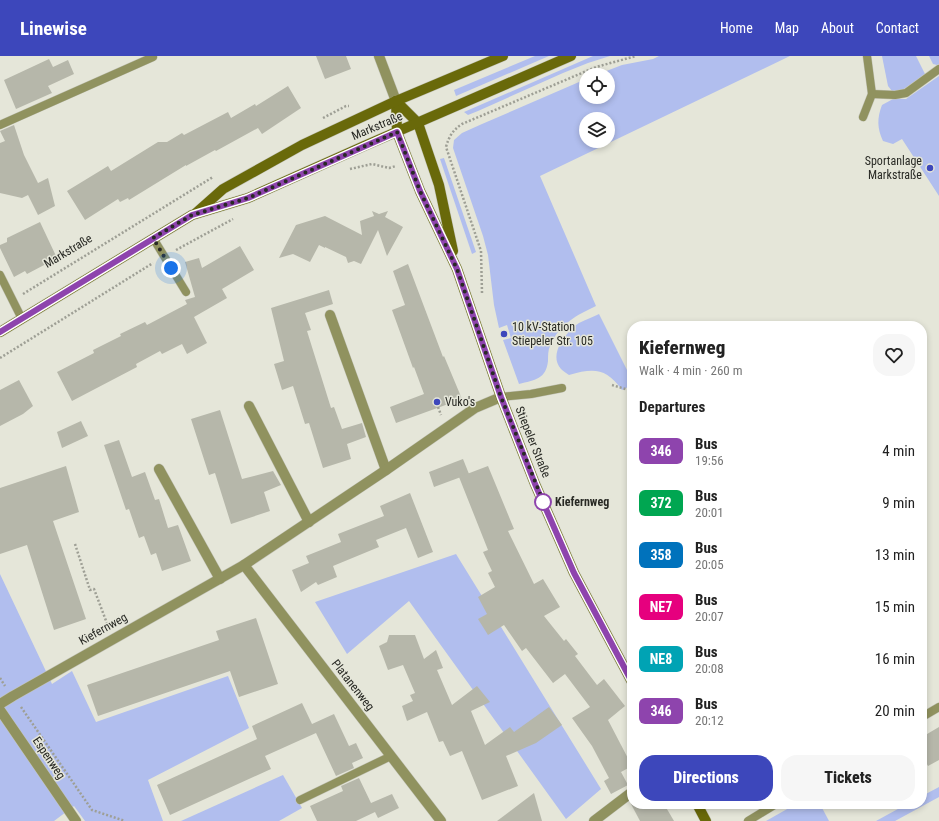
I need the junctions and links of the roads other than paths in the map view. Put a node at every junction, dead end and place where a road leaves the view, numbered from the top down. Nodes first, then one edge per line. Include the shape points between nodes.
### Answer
1 (379, 56) edge
2 (504, 56) edge
3 (571, 56) edge
4 (867, 56) edge
5 (153, 57) edge
6 (939, 69) edge
7 (872, 94) junction
8 (396, 101) junction
9 (863, 117) dead end
10 (418, 123) junction
11 (0, 125) edge
12 (397, 132) junction
13 (192, 215) junction
14 (153, 238) junction
15 (457, 269) junction
16 (0, 275) edge
17 (186, 292) dead end
18 (330, 315) dead end
19 (22, 318) junction
20 (0, 332) edge
21 (562, 388) dead end
22 (501, 397) junction
23 (249, 406) dead end
24 (159, 469) dead end
25 (386, 470) junction
26 (309, 522) junction
27 (244, 565) junction
28 (220, 579) junction
29 (627, 673) edge
30 (0, 704) edge
31 (939, 707) edge
32 (0, 710) edge
33 (927, 714) edge
34 (391, 756) junction
35 (627, 796) edge
36 (300, 800) dead end
37 (700, 809) edge
38 (768, 809) edge
39 (75, 821) edge
40 (441, 821) edge
41 (594, 821) edge
42 (706, 821) edge
43 (748, 821) edge

1 - 8 street, Stiepeler Straße
2 - 8 main road, Markstraße
3 - 10 main road, Markstraße
4 - 7 lane
5 - 11 lane
6 - 7 lane via 906,93
7 - 9 lane
8 - 10 main road, Stiepeler Straße
8 - 12 main road, Stiepeler Straße
8 - 13 main road, Markstraße via 302,145 223,189
10 - 12 main road, Markstraße
10 - 15 main road, Stiepeler Straße via 439,185
12 - 13 main road, Markstraße via 248,198
12 - 15 main road, Stiepeler Straße via 420,191
13 - 14 main road, Markstraße
14 - 17 lane
14 - 19 main road, Markstraße
15 - 22 main road, Stiepeler Straße
16 - 19 lane
18 - 25 street
19 - 20 main road, Markstraße
21 - 22 lane
22 - 25 street, Kiefernweg via 475,408
22 - 29 main road, Stiepeler Straße via 574,573
23 - 26 street
24 - 28 street
25 - 26 street, Kiefernweg
26 - 27 street, Kiefernweg
27 - 28 street, Kiefernweg
27 - 34 street, Platanenweg
28 - 30 street, Kiefernweg
31 - 33 lane
32 - 39 street, Espenweg
34 - 36 lane
34 - 40 street, Platanenweg
35 - 41 street
37 - 42 main road
38 - 43 lane

